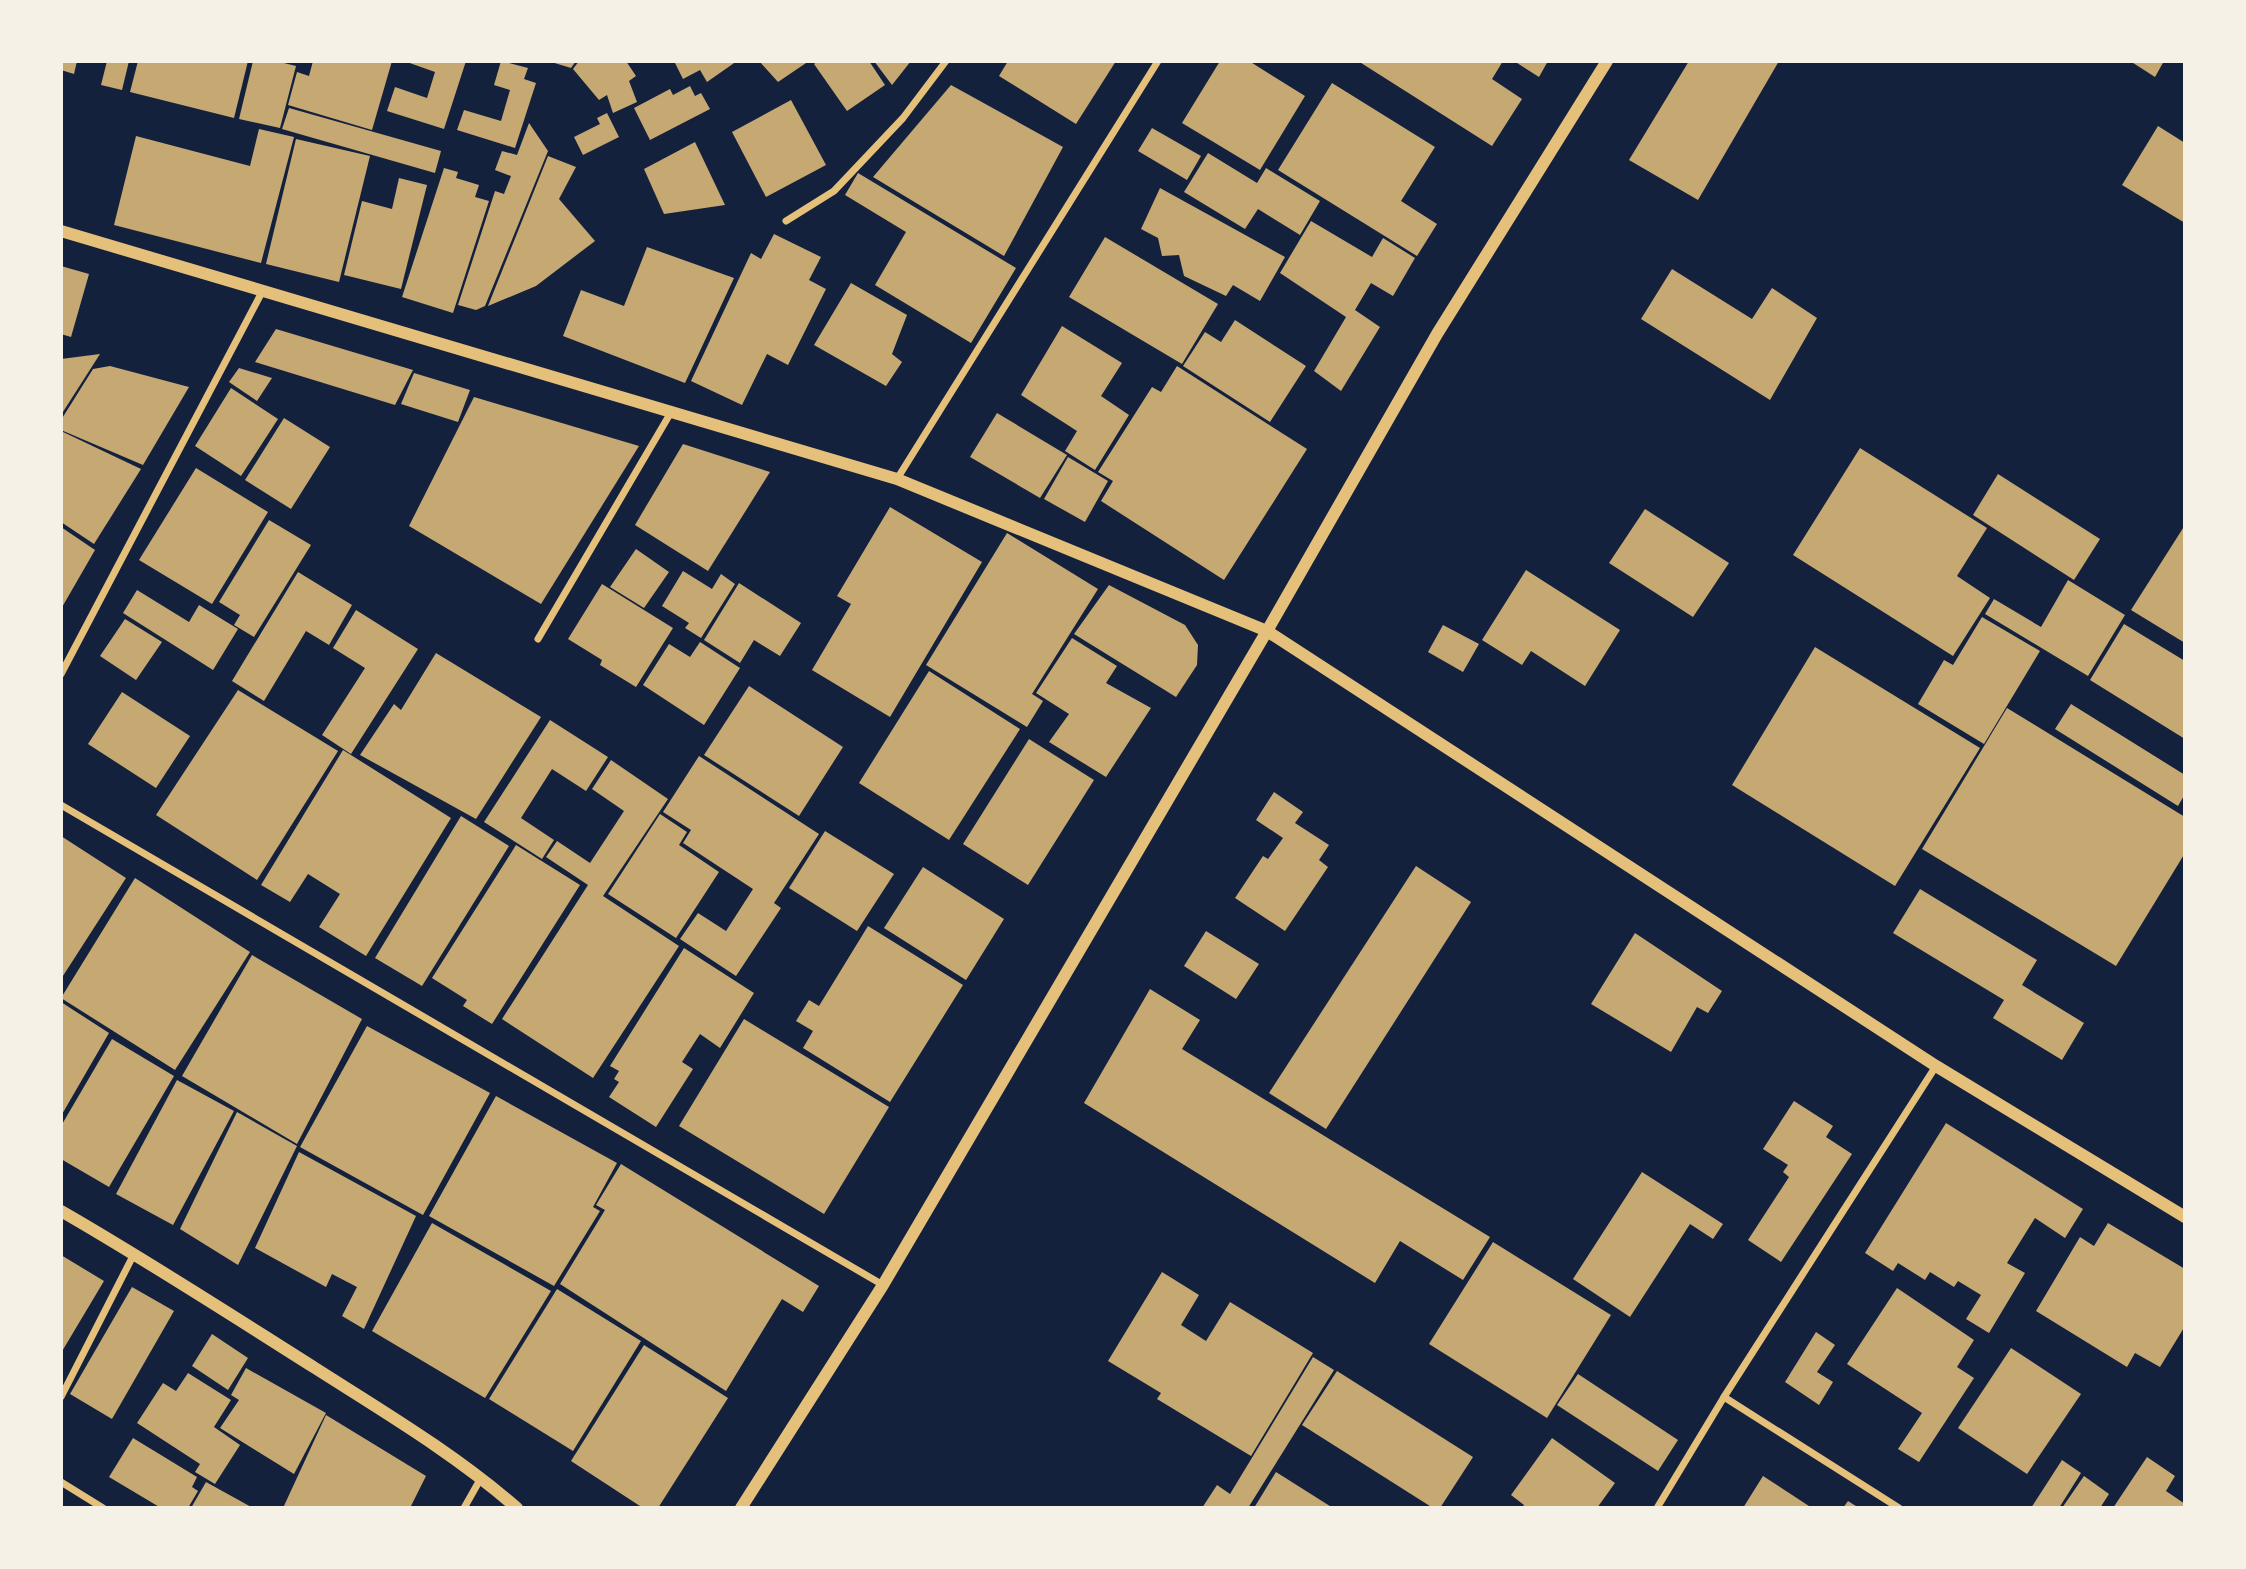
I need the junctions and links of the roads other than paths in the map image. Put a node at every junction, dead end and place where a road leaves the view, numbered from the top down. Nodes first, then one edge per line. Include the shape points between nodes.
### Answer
1 (946, 61) edge
2 (1158, 61) edge
3 (1607, 61) edge
4 (786, 221) dead end
5 (61, 231) edge
6 (262, 292) junction
7 (670, 414) junction
8 (897, 479) junction
9 (1267, 631) junction
10 (538, 639) dead end
11 (61, 674) edge
12 (61, 805) edge
13 (1936, 1066) junction
14 (61, 1211) edge
15 (2185, 1217) edge
16 (135, 1254) junction
17 (883, 1285) junction
18 (61, 1396) edge
19 (1724, 1397) junction
20 (481, 1477) junction
21 (61, 1482) edge
22 (103, 1508) edge
23 (464, 1508) edge
24 (517, 1508) edge
25 (741, 1508) edge
26 (1657, 1508) edge
27 (1899, 1508) edge

1 - 4 street via 903,118 834,191
2 - 8 street
3 - 9 street via 1437,334
5 - 6 street
6 - 7 street
6 - 11 street
7 - 8 street
7 - 10 street
8 - 9 street
9 - 13 street
9 - 17 street
12 - 17 street
13 - 15 street
13 - 19 street
14 - 16 street
16 - 18 street
16 - 20 street
17 - 25 street
19 - 26 street
19 - 27 street
20 - 23 street
20 - 24 street
21 - 22 street

